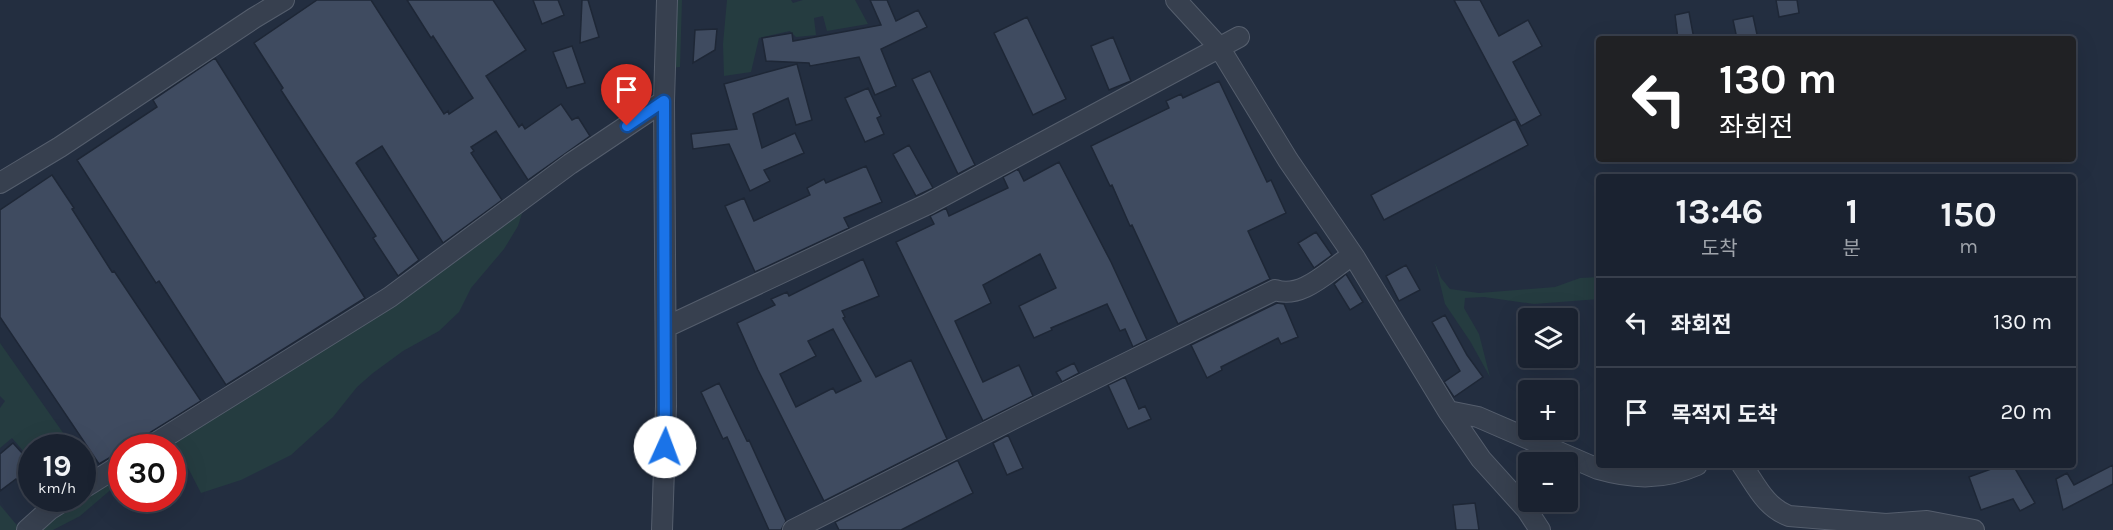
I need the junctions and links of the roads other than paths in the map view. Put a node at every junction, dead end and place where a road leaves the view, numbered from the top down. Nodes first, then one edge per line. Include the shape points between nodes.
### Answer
1 (284, 0) edge
2 (667, 0) edge
3 (1176, 0) edge
4 (253, 9) edge
5 (1239, 37) dead end
6 (1219, 47) junction
7 (664, 101) junction
8 (0, 183) edge
9 (1355, 258) junction
10 (666, 327) junction
11 (1448, 411) junction
12 (170, 434) edge
13 (1689, 468) edge
14 (1744, 468) edge
15 (47, 512) edge
16 (27, 530) edge
17 (662, 530) edge
18 (793, 530) edge
19 (1540, 530) edge
20 (1974, 530) edge

1 - 4 street
2 - 7 street
3 - 6 street
4 - 8 street via 60,147
5 - 6 street
6 - 9 street via 1288,160
6 - 10 street via 928,204
7 - 10 street
7 - 12 street via 570,164 390,297
9 - 11 street
9 - 18 street via 1299,291 1286,294 1275,290
10 - 17 street
11 - 13 street via 1478,417 1618,475 1653,477
11 - 19 street via 1481,459
14 - 20 street via 1768,504 1789,516 1886,524 1927,521
15 - 16 street

